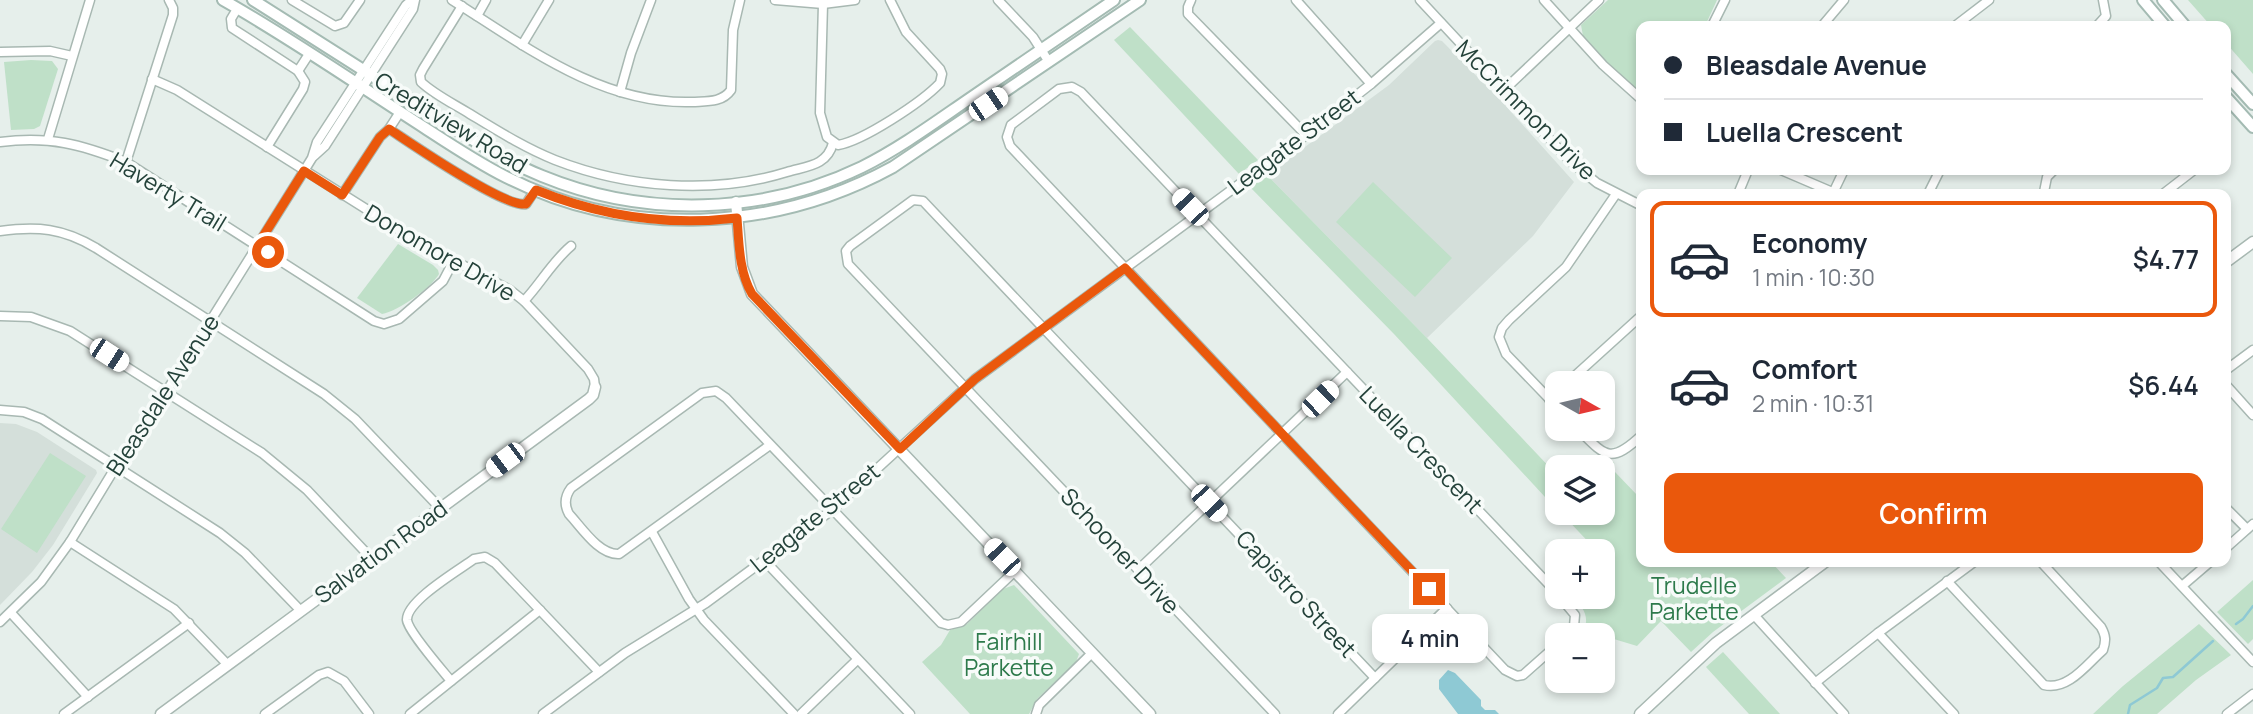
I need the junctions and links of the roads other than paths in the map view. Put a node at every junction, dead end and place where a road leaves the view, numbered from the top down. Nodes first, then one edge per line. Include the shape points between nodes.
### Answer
1 (90, 0) edge
2 (169, 0) edge
3 (223, 0) edge
4 (253, 0) edge
5 (292, 0) edge
6 (360, 0) edge
7 (413, 0) edge
8 (452, 0) edge
9 (486, 0) edge
10 (549, 0) edge
11 (651, 0) edge
12 (740, 0) edge
13 (775, 0) edge
14 (855, 0) edge
15 (890, 0) edge
16 (998, 0) edge
17 (1114, 0) edge
18 (1140, 0) edge
19 (1191, 0) edge
20 (1296, 0) edge
21 (1420, 0) edge
22 (1544, 0) edge
23 (1599, 0) edge
24 (1725, 0) edge
25 (1844, 0) edge
26 (1989, 0) edge
27 (2103, 0) edge
28 (2143, 0) edge
29 (2163, 0) edge
30 (823, 4) junction
31 (462, 6) junction
32 (237, 9) junction
33 (477, 16) junction
34 (1714, 21) edge
35 (1826, 21) edge
36 (1962, 21) edge
37 (2102, 21) edge
38 (2161, 21) edge
39 (2181, 21) edge
40 (1441, 23) junction
41 (1570, 27) junction
42 (522, 45) junction
43 (1041, 50) junction
44 (0, 52) edge
45 (309, 54) junction
46 (72, 55) junction
47 (1049, 62) junction
48 (298, 71) junction
49 (367, 73) junction
50 (152, 79) junction
51 (2231, 80) edge
52 (1371, 84) junction
53 (358, 86) junction
54 (1504, 90) junction
55 (620, 92) junction
56 (1636, 95) edge
57 (2231, 103) edge
58 (2253, 104) edge
59 (400, 112) junction
60 (2253, 127) edge
61 (389, 129) junction
62 (1306, 135) junction
63 (48, 139) junction
64 (0, 142) edge
65 (833, 143) junction
66 (267, 147) junction
67 (126, 162) junction
68 (304, 171) junction
69 (1793, 175) edge
70 (2188, 175) edge
71 (1826, 189) edge
72 (2169, 189) edge
73 (536, 190) junction
74 (1616, 194) junction
75 (342, 195) junction
76 (736, 202) junction
77 (1636, 203) edge
78 (1198, 215) junction
79 (737, 218) junction
80 (0, 231) edge
81 (2253, 242) edge
82 (257, 246) junction
83 (572, 246) dead end
84 (2231, 258) edge
85 (453, 262) junction
86 (1125, 268) junction
87 (524, 301) junction
88 (0, 316) edge
89 (1636, 320) edge
90 (211, 321) junction
91 (1043, 328) junction
92 (2253, 350) edge
93 (2231, 366) edge
94 (1580, 371) edge
95 (1347, 372) junction
96 (595, 387) joint
97 (965, 387) junction
98 (2231, 391) edge
99 (166, 392) junction
100 (1545, 395) edge
101 (0, 410) edge
102 (2253, 415) edge
103 (1282, 434) junction
104 (1636, 440) edge
105 (1591, 441) edge
106 (770, 444) junction
107 (900, 449) junction
108 (116, 466) junction
109 (1209, 503) junction
110 (440, 509) junction
111 (832, 510) junction
112 (2231, 512) edge
113 (2250, 527) edge
114 (652, 532) junction
115 (70, 542) junction
116 (2231, 544) edge
117 (372, 559) junction
118 (764, 560) junction
119 (1818, 567) edge
120 (1967, 567) edge
121 (2046, 567) edge
122 (2164, 567) edge
123 (2204, 567) edge
124 (1139, 570) junction
125 (1015, 571) junction
126 (1545, 580) edge
127 (1947, 581) junction
128 (2182, 586) junction
129 (1447, 608) junction
130 (697, 609) junction
131 (540, 610) junction
132 (300, 611) junction
133 (10, 613) junction
134 (1754, 615) junction
135 (0, 622) edge
136 (189, 623) junction
137 (1878, 633) junction
138 (1092, 653) junction
139 (1545, 656) edge
140 (858, 660) junction
141 (2253, 662) edge
142 (228, 665) junction
143 (599, 672) junction
144 (1375, 678) junction
145 (450, 681) junction
146 (1815, 682) junction
147 (2253, 694) edge
148 (88, 697) junction
149 (2238, 706) junction
150 (64, 714) edge
151 (161, 714) edge
152 (265, 714) edge
153 (369, 714) edge
154 (410, 714) edge
155 (543, 714) edge
156 (794, 714) edge
157 (801, 714) edge
158 (910, 714) edge
159 (1036, 714) edge
160 (1150, 714) edge
161 (1275, 714) edge
162 (1338, 714) edge
163 (1640, 714) edge
164 (1844, 714) edge
165 (1954, 714) edge
166 (2227, 714) edge
167 (2246, 714) edge

1 - 46 street
2 - 50 street via 173,15
3 - 32 main road, Creditview Road
4 - 49 main road, Creditview Road
5 - 6 street via 335,26 344,23
7 - 49 street, Bleasdale Avenue
8 - 31 street
9 - 33 street
10 - 42 street
11 - 55 street
12 - 55 street via 733,30 731,90 726,97 682,102
13 - 30 street
14 - 30 street
15 - 65 street via 906,32 940,69 940,83 870,132 843,144
16 - 43 street
17 - 43 main road, Creditview Road
18 - 47 main road, Creditview Road
19 - 62 street via 1188,14
20 - 52 street
21 - 40 street, McCrimmon Drive
22 - 41 street
23 - 41 street
24 - 34 street
25 - 35 street
26 - 36 street
27 - 37 street via 2106,16
28 - 38 main road
29 - 39 main road
30 - 65 street via 820,113
31 - 33 street
31 - 65 street via 423,69 421,82 506,136 556,160 642,182 726,184 822,161
32 - 45 main road, Creditview Road
32 - 48 street via 232,28
33 - 42 street
40 - 52 street, Leagate Street
40 - 54 street, McCrimmon Drive
41 - 54 street
41 - 56 street
42 - 55 street via 583,79
43 - 47 street
43 - 76 main road, Creditview Road via 862,166 811,187
44 - 46 street
45 - 48 street
45 - 53 main road, Creditview Road
46 - 63 street
47 - 79 main road, Creditview Road via 850,189 806,204
48 - 66 street via 305,82 303,89
49 - 53 street, Bleasdale Avenue
49 - 76 main road, Creditview Road via 493,152 555,181 644,202
50 - 66 street, Donomore Drive
50 - 67 street
51 - 58 main road
52 - 62 street, Leagate Street
53 - 59 main road, Creditview Road
53 - 68 street, Bleasdale Avenue via 325,146
54 - 74 street, McCrimmon Drive via 1571,162
57 - 60 main road
59 - 61 street
59 - 73 main road, Creditview Road via 487,167
61 - 73 street via 516,204 526,204
61 - 75 street
62 - 78 street, Leagate Street
63 - 64 street, Haverty Trail
63 - 67 street, Haverty Trail
66 - 68 street, Donomore Drive
67 - 82 street, Haverty Trail
68 - 75 street, Donomore Drive
68 - 82 street, Bleasdale Avenue
69 - 71 street
70 - 72 street
73 - 79 main road, Creditview Road via 639,218
74 - 77 street, McCrimmon Drive
74 - 100 street via 1566,267 1502,328 1499,337 1506,355
75 - 85 street, Donomore Drive
76 - 79 street
78 - 86 street, Leagate Street
78 - 86 street, Luella Crescent via 1082,92 1072,87 1059,89 1010,125 1010,146
78 - 95 street, Luella Crescent
79 - 107 street via 742,267 752,294
80 - 90 street via 56,230 81,239
81 - 84 street
82 - 85 street, Haverty Trail via 384,324 399,319 443,281
82 - 90 street, Bleasdale Avenue
83 - 87 street
85 - 87 street, Donomore Drive
86 - 91 street, Leagate Street
86 - 103 street
87 - 96 street, Donomore Drive via 588,369
88 - 99 street via 31,317 70,331
89 - 94 street
90 - 99 street, Bleasdale Avenue
90 - 110 street via 342,408
91 - 97 street, Leagate Street
91 - 97 street, Schooner Drive via 923,201 913,200 850,246 848,264
91 - 109 street, Capistro Street
92 - 93 street
95 - 103 street
95 - 126 street, Luella Crescent
96 - 110 street, Salvation Road via 589,399
97 - 107 street, Leagate Street
97 - 124 street, Schooner Drive
98 - 102 street
99 - 108 street, Bleasdale Avenue
99 - 117 street via 283,469
101 - 108 street via 42,419
103 - 109 street
103 - 129 street
104 - 105 street via 1620,452 1608,454
106 - 111 street
106 - 114 street
106 - 114 street via 723,395 707,391 568,493 569,514 607,552 623,553
107 - 111 street, Leagate Street
107 - 125 street
108 - 115 street, Bleasdale Avenue
108 - 132 street via 229,540
109 - 124 street
109 - 144 street, Capistro Street
110 - 117 street, Salvation Road
111 - 118 street, Leagate Street
111 - 125 street via 941,623 961,622
112 - 113 street
113 - 116 street
114 - 130 street
115 - 133 street, Bleasdale Avenue via 41,582
115 - 136 street via 166,603
117 - 132 street, Salvation Road
118 - 130 street, Leagate Street
118 - 140 street
119 - 134 street
120 - 127 street
121 - 127 street via 2101,627 2106,642 2067,682 2052,687 2044,685
122 - 128 street
123 - 128 street
124 - 161 street, Schooner Drive
125 - 138 street
127 - 137 street
128 - 141 street
129 - 139 street via 1505,670 1517,676
129 - 144 street
130 - 143 street, Leagate Street
130 - 156 street
131 - 143 street
131 - 145 street
131 - 145 street via 485,557 474,559 414,604 407,615 410,628
132 - 142 street, Salvation Road
133 - 135 street, Bleasdale Avenue
133 - 148 street
134 - 146 street
134 - 163 street
136 - 142 street
136 - 148 street
137 - 146 street
137 - 165 street
138 - 159 street via 1039,705
138 - 160 street
140 - 157 street
140 - 158 street
142 - 151 street, Salvation Road
143 - 155 street, Leagate Street
144 - 162 street
145 - 154 street
146 - 164 street
147 - 149 street
148 - 150 street
149 - 166 street
149 - 167 street
152 - 153 street via 328,672 344,681

